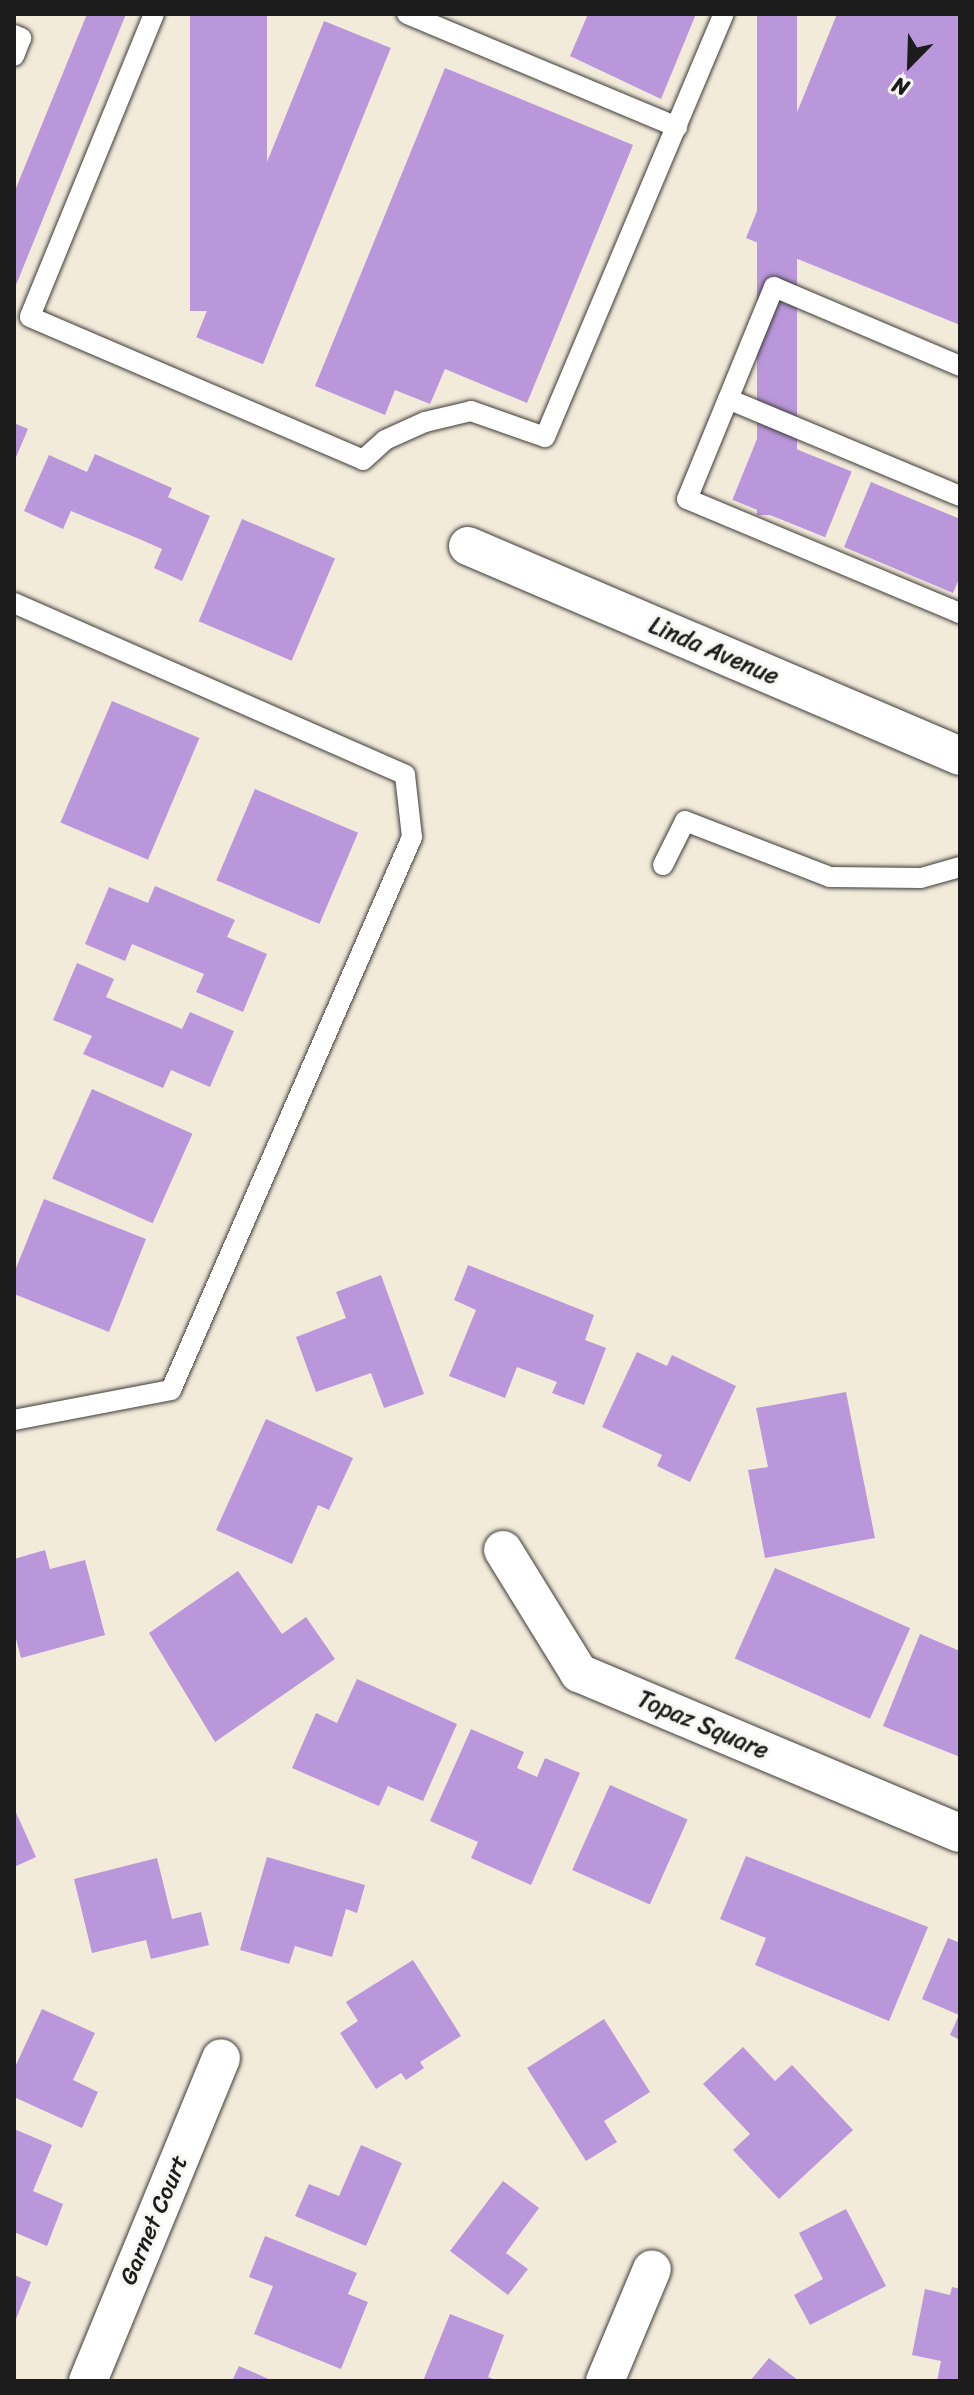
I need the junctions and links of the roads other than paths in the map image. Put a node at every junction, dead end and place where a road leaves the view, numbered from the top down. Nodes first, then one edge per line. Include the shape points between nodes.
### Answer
1 (154, 14) edge
2 (407, 14) edge
3 (724, 14) edge
4 (14, 35) edge
5 (14, 56) edge
6 (677, 127) junction
7 (960, 366) edge
8 (728, 399) junction
9 (960, 496) edge
10 (468, 546) dead end
11 (14, 603) edge
12 (960, 613) edge
13 (960, 756) edge
14 (663, 865) dead end
15 (960, 867) edge
16 (14, 1420) edge
17 (503, 1550) dead end
18 (960, 1833) edge
19 (221, 2058) dead end
20 (652, 2269) dead end
21 (88, 2381) edge
22 (605, 2381) edge

1 - 6 lane via 30,317 363,460 399,434 471,411 545,437
2 - 6 lane
3 - 6 lane
4 - 5 lane via 21,38
7 - 8 lane via 774,287
8 - 9 lane
8 - 12 lane via 687,499
10 - 13 street, Linda Avenue
11 - 16 lane via 405,775 412,837 171,1390
14 - 15 lane via 685,821 830,877 921,878
17 - 18 street, Topaz Square via 579,1673
19 - 21 street, Garnet Court
20 - 22 street

